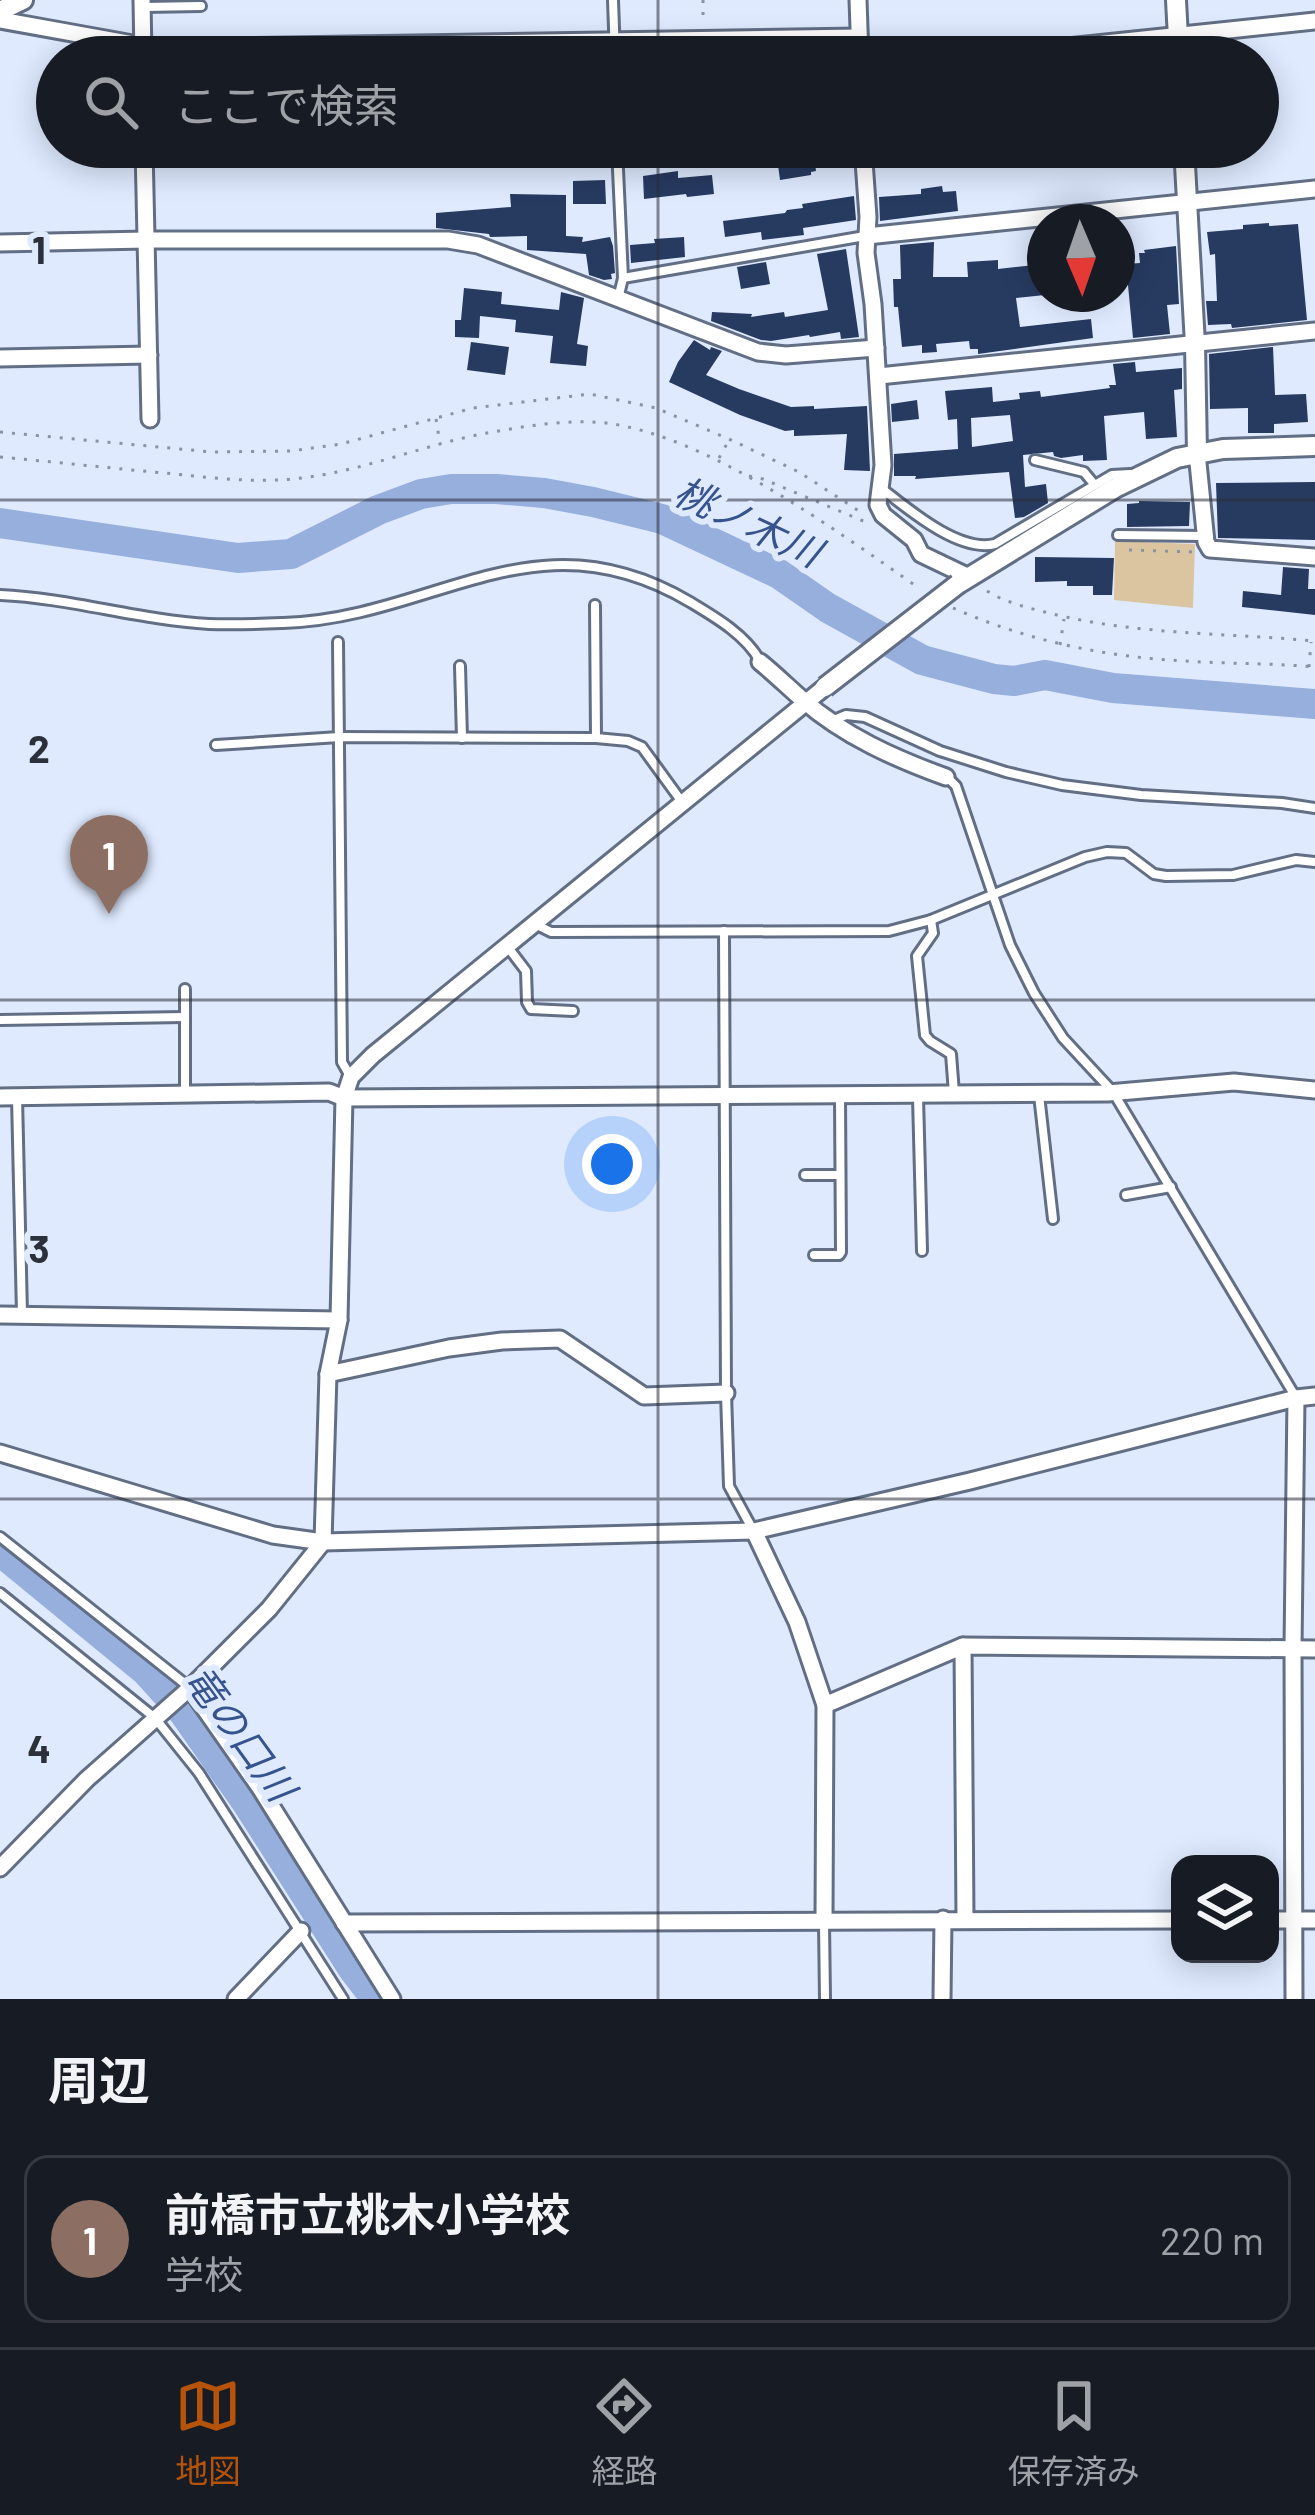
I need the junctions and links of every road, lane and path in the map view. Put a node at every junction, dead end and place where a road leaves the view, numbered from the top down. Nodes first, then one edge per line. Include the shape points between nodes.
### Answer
1 (23, 0) edge
2 (613, 0) edge
3 (703, 0) edge
4 (858, 0) edge
5 (1176, 0) edge
6 (142, 3) edge
7 (201, 6) dead end
8 (703, 15) dead end
9 (0, 16) edge
10 (1315, 21) edge
11 (1178, 35) junction
12 (79, 36) edge
13 (143, 36) edge
14 (614, 36) edge
15 (859, 36) edge
16 (1169, 36) edge
17 (144, 168) edge
18 (618, 168) edge
19 (864, 168) edge
20 (1185, 168) edge
21 (1315, 188) edge
22 (1187, 202) junction
23 (867, 236) junction
24 (146, 240) junction
25 (0, 243) edge
26 (622, 278) junction
27 (617, 299) junction
28 (1315, 331) edge
29 (1195, 344) junction
30 (876, 348) junction
31 (149, 355) junction
32 (0, 358) edge
33 (879, 376) junction
34 (435, 418) junction
35 (150, 419) dead end
36 (0, 431) edge
37 (729, 439) junction
38 (440, 444) junction
39 (1315, 446) edge
40 (1197, 453) junction
41 (0, 457) edge
42 (1035, 460) dead end
43 (718, 461) junction
44 (1139, 474) junction
45 (748, 476) junction
46 (1094, 484) junction
47 (880, 487) junction
48 (1118, 535) dead end
49 (1206, 542) junction
50 (1129, 550) dead end
51 (1315, 557) edge
52 (970, 583) junction
53 (920, 589) dead end
54 (0, 595) edge
55 (596, 605) dead end
56 (951, 607) dead end
57 (1065, 617) junction
58 (1313, 640) edge
59 (338, 642) dead end
60 (1060, 645) junction
61 (760, 662) joint
62 (460, 666) dead end
63 (1312, 667) edge
64 (824, 687) joint
65 (806, 703) junction
66 (832, 720) junction
67 (339, 737) junction
68 (462, 738) junction
69 (596, 738) junction
70 (216, 745) dead end
71 (946, 777) joint
72 (683, 803) junction
73 (1315, 808) edge
74 (1315, 862) edge
75 (992, 894) junction
76 (931, 920) junction
77 (535, 924) junction
78 (724, 931) junction
79 (507, 946) junction
80 (184, 989) dead end
81 (573, 1011) dead end
82 (185, 1018) junction
83 (0, 1020) edge
84 (351, 1077) junction
85 (1315, 1090) edge
86 (1113, 1092) junction
87 (185, 1094) junction
88 (954, 1094) junction
89 (1039, 1094) junction
90 (918, 1095) junction
91 (839, 1096) junction
92 (9, 1097) edge
93 (727, 1097) junction
94 (344, 1098) junction
95 (805, 1175) dead end
96 (840, 1175) junction
97 (1171, 1187) junction
98 (1126, 1195) dead end
99 (1053, 1219) dead end
100 (922, 1251) dead end
101 (814, 1256) dead end
102 (0, 1315) edge
103 (22, 1315) junction
104 (339, 1320) junction
105 (328, 1374) junction
106 (726, 1393) junction
107 (1315, 1396) edge
108 (1296, 1398) junction
109 (0, 1453) edge
110 (754, 1532) junction
111 (0, 1537) edge
112 (323, 1542) junction
113 (0, 1593) edge
114 (963, 1646) junction
115 (1293, 1648) junction
116 (1315, 1648) edge
117 (190, 1688) junction
118 (825, 1705) junction
119 (154, 1718) junction
120 (0, 1868) edge
121 (824, 1919) junction
122 (943, 1919) junction
123 (965, 1919) junction
124 (1171, 1920) edge
125 (1279, 1920) edge
126 (1293, 1920) junction
127 (1315, 1920) edge
128 (344, 1923) junction
129 (301, 1930) junction
130 (236, 1999) edge
131 (343, 1999) edge
132 (392, 1999) edge
133 (825, 1999) edge
134 (943, 1999) edge
135 (1294, 1999) edge

1 - 9 street
2 - 14 lane
3 - 8 path
4 - 15 street
5 - 11 street
6 - 7 lane
6 - 13 street
9 - 12 street
10 - 11 street
11 - 16 street
17 - 24 street
18 - 26 lane
19 - 23 street
20 - 22 street
21 - 22 street
22 - 23 street
22 - 29 street
23 - 26 lane
23 - 30 street
24 - 25 street
24 - 27 street via 448,240 478,244
24 - 31 street
26 - 27 lane
27 - 30 street via 772,355
28 - 29 street
29 - 33 street
29 - 40 street
30 - 33 street
31 - 32 street
31 - 35 street
33 - 47 street
34 - 36 path via 341,444 242,454
34 - 37 path via 590,394 656,408
34 - 38 path
37 - 43 path
37 - 45 path via 799,472 875,525
38 - 41 path via 271,480
38 - 43 path via 522,427 605,423
39 - 40 street
40 - 44 street
40 - 49 street
42 - 46 lane via 1084,472
43 - 45 path
44 - 46 lane
44 - 52 street
45 - 53 path
46 - 47 lane via 982,547 929,523
47 - 52 street via 880,510 921,554
48 - 49 lane
49 - 50 path via 1194,552
49 - 51 street via 1215,550
52 - 57 path
52 - 64 street, bridge
54 - 61 lane via 207,623 316,622 495,573 583,565 678,595 751,646
55 - 69 lane
56 - 60 path
57 - 58 path
57 - 60 path
58 - 63 path
59 - 67 lane
60 - 63 path
61 - 65 street
62 - 68 lane
64 - 65 street
65 - 66 street
65 - 72 street
66 - 71 street via 890,756
66 - 73 lane via 865,717 940,752 1062,785
67 - 68 lane
67 - 70 lane
67 - 84 lane via 342,1062
68 - 69 lane
69 - 72 lane via 642,747
71 - 75 lane via 956,786
72 - 77 street
74 - 75 lane via 1166,876 1126,853 1107,852
75 - 76 lane
75 - 86 lane via 1046,1013
76 - 78 lane via 890,931
76 - 88 lane via 933,933 917,956 923,1025 930,1041 951,1054
77 - 78 lane via 551,932
77 - 79 street
78 - 93 lane
79 - 81 lane via 526,971 531,1009
79 - 84 street
80 - 82 lane
82 - 83 lane
82 - 87 lane
84 - 94 street
85 - 86 street via 1234,1082
86 - 89 street
86 - 97 lane
87 - 92 street
87 - 94 street via 329,1091
88 - 89 street
88 - 90 street
89 - 99 lane
90 - 91 street
90 - 100 lane
91 - 93 street
91 - 96 lane
92 - 103 lane
93 - 94 street
93 - 106 lane
94 - 104 street
95 - 96 lane
96 - 101 lane via 841,1252
97 - 98 lane
97 - 108 lane
102 - 103 street
103 - 104 street
104 - 105 street
105 - 106 street via 449,1348 560,1339 644,1396
105 - 112 street
106 - 110 lane via 729,1486
107 - 108 street
108 - 110 street
108 - 115 street
109 - 112 street via 273,1535
110 - 112 street
110 - 118 street
111 - 117 lane
112 - 117 street
113 - 119 lane
114 - 115 street
114 - 118 street
114 - 123 street
115 - 116 street
115 - 126 street
117 - 119 street
117 - 128 street
118 - 121 street
119 - 120 street
119 - 129 lane
121 - 122 street
121 - 128 street
121 - 133 lane
122 - 123 street
122 - 134 street
123 - 124 street
125 - 126 street
126 - 127 street
126 - 135 street
128 - 132 street
129 - 130 street
129 - 131 lane

